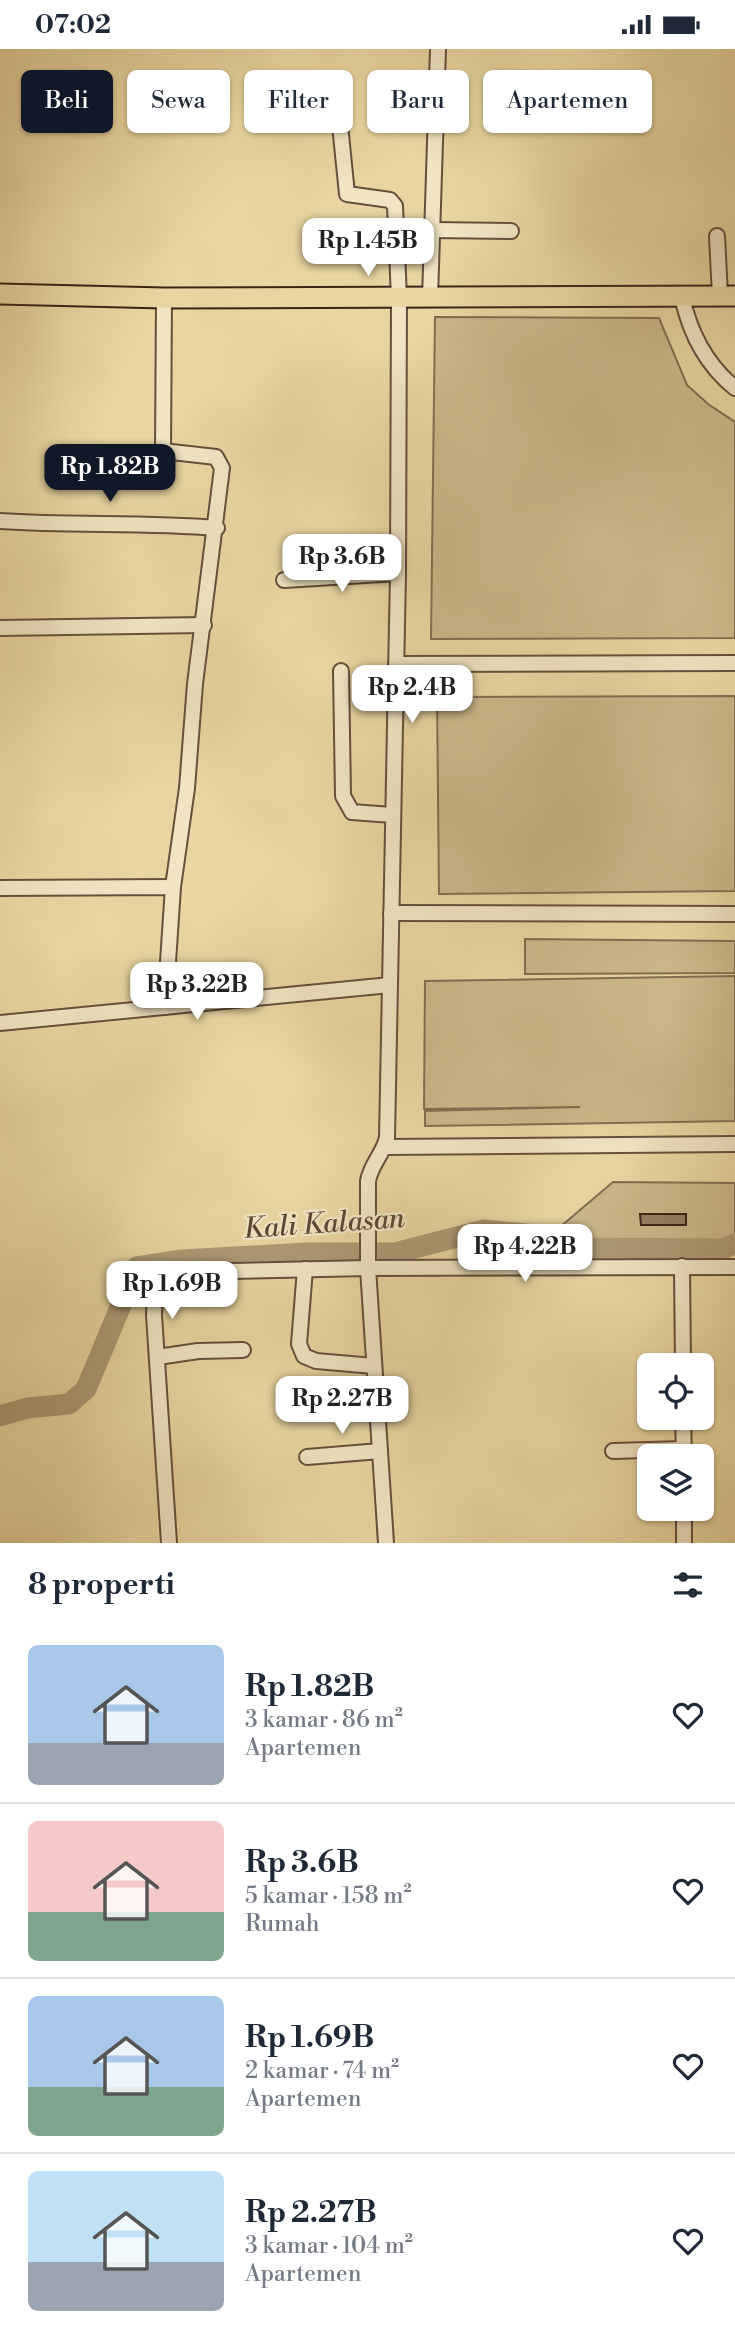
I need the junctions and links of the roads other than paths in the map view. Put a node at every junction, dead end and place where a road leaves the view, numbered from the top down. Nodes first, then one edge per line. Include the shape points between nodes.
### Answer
1 (438, 49) edge
2 (341, 133) edge
3 (432, 230) junction
4 (511, 230) dead end
5 (718, 236) dead end
6 (0, 294) edge
7 (682, 296) junction
8 (727, 296) edge
9 (164, 298) junction
10 (399, 298) junction
11 (430, 298) junction
12 (735, 388) edge
13 (0, 521) edge
14 (217, 528) junction
15 (398, 573) junction
16 (284, 580) dead end
17 (204, 625) junction
18 (0, 628) edge
19 (735, 663) edge
20 (396, 664) junction
21 (341, 671) dead end
22 (392, 815) junction
23 (173, 887) junction
24 (0, 888) edge
25 (391, 913) junction
26 (735, 914) edge
27 (390, 985) junction
28 (165, 1007) junction
29 (0, 1023) edge
30 (735, 1144) edge
31 (385, 1147) junction
32 (368, 1263) junction
33 (682, 1266) junction
34 (735, 1267) edge
35 (305, 1269) junction
36 (243, 1350) dead end
37 (683, 1353) edge
38 (158, 1357) junction
39 (374, 1366) junction
40 (380, 1451) junction
41 (613, 1451) dead end
42 (637, 1452) edge
43 (307, 1457) dead end
44 (684, 1521) edge
45 (169, 1543) edge
46 (386, 1543) edge
47 (684, 1543) edge

1 - 3 street
2 - 10 street via 347,194 390,200 396,206
3 - 4 street
3 - 11 street
5 - 8 street
6 - 9 main road
7 - 8 main road
7 - 11 main road
7 - 12 street via 702,353
9 - 10 main road
9 - 14 street via 163,451 221,461
10 - 11 main road
10 - 15 street
13 - 14 street via 150,522
14 - 17 street
15 - 16 street
15 - 20 street
17 - 18 street
17 - 23 street
19 - 20 street
20 - 22 street
21 - 22 street via 343,796 352,812
22 - 25 street
23 - 24 street
23 - 28 street
25 - 26 street
25 - 27 street
27 - 28 street
27 - 31 street
28 - 29 street
30 - 31 street
31 - 32 street via 371,1167
32 - 33 street
32 - 35 street
32 - 39 street
33 - 34 street
33 - 37 street
35 - 38 street via 187,1272 166,1278 154,1301
35 - 39 street via 299,1344 304,1356
36 - 38 street
38 - 45 street
39 - 40 street
40 - 43 street
40 - 46 street
41 - 42 street
44 - 47 street

